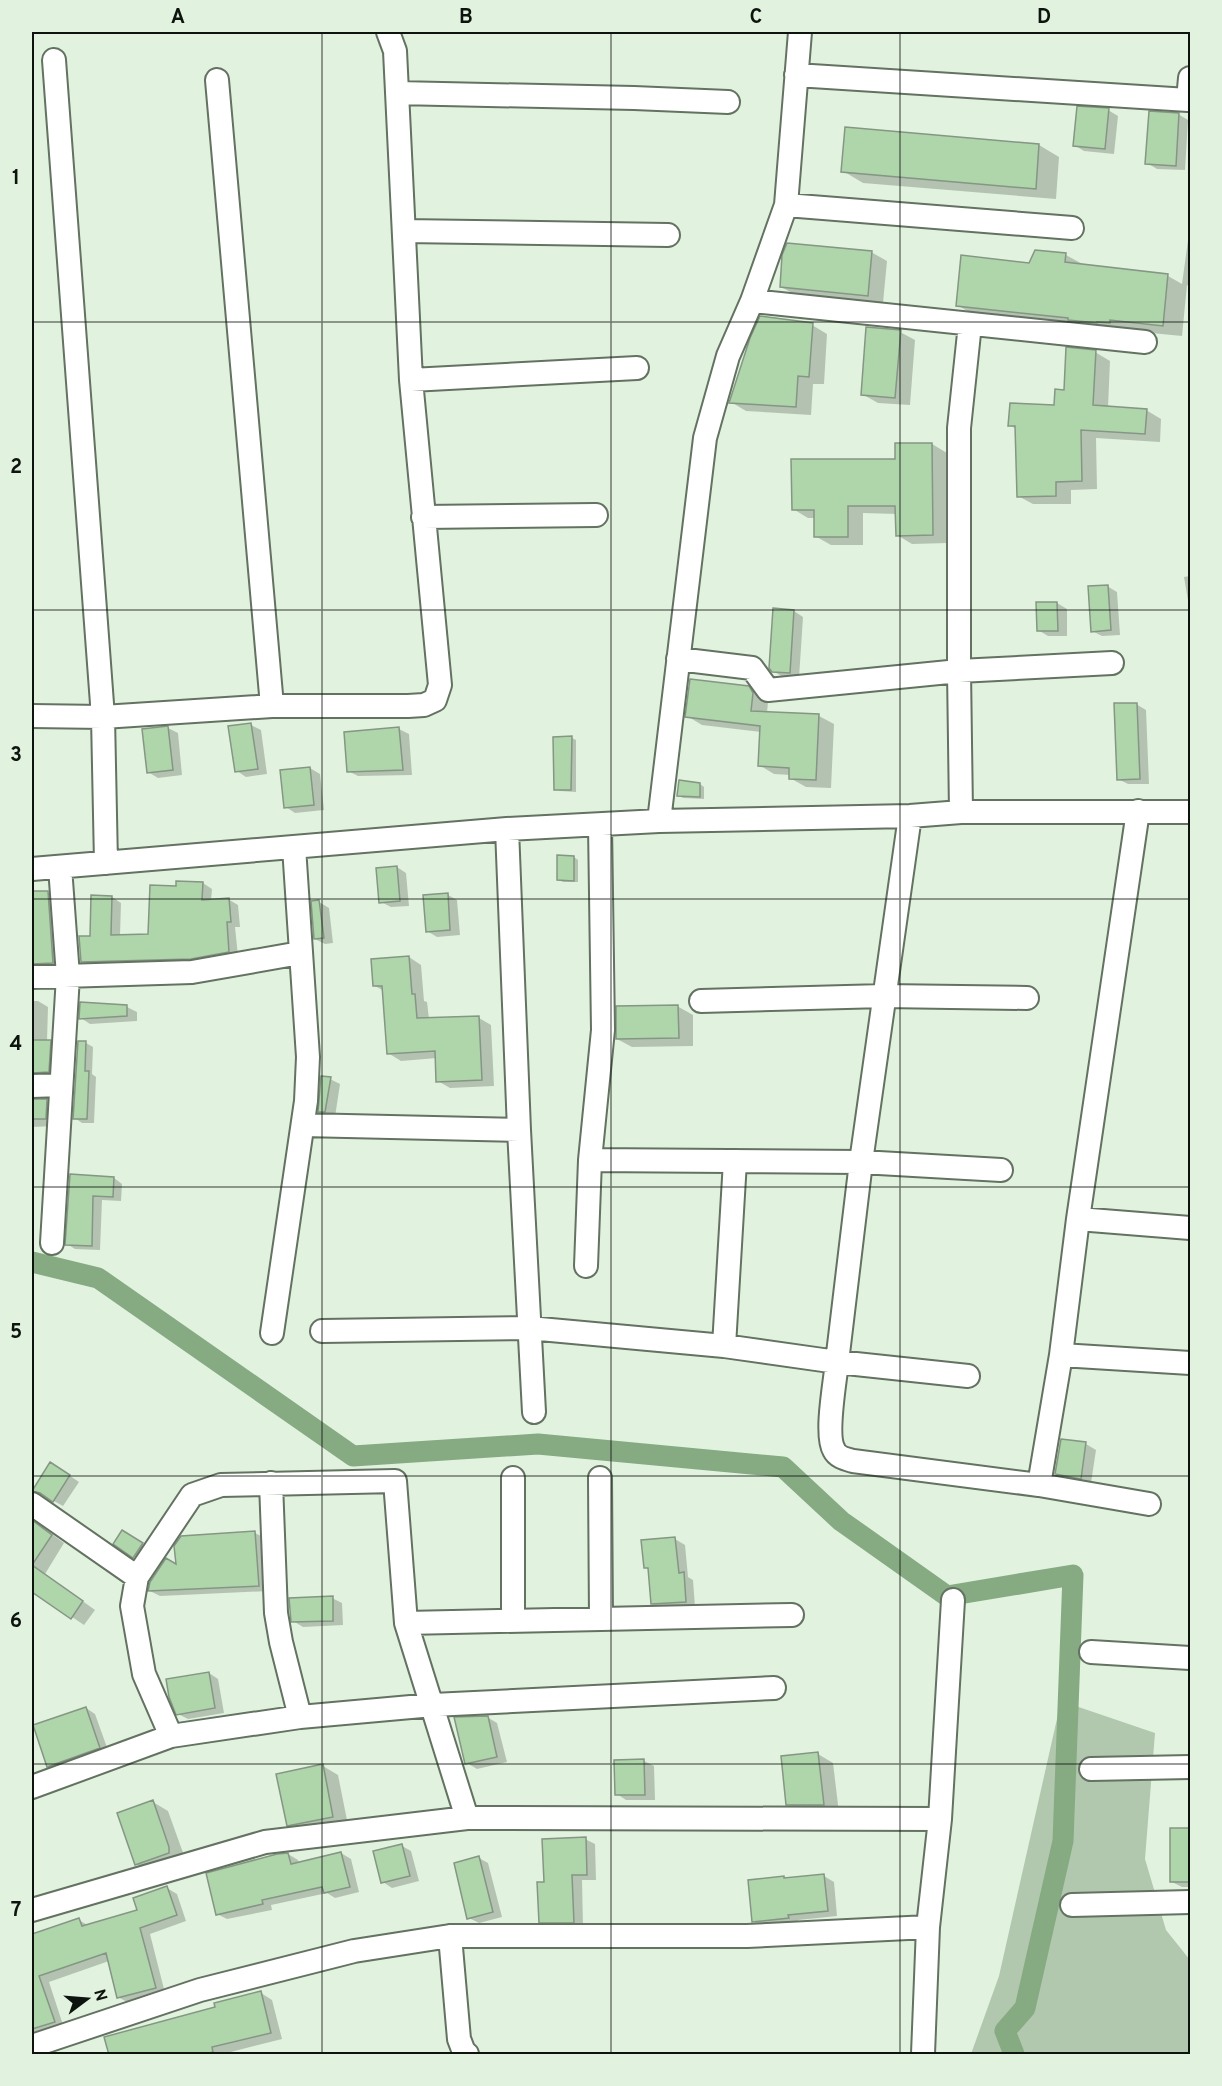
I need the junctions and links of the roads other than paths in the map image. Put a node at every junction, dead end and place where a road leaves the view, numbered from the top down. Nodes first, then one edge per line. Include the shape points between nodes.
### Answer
1 (388, 32) edge
2 (800, 32) edge
3 (54, 60) dead end
4 (796, 75) junction
5 (1191, 78) edge
6 (217, 80) dead end
7 (397, 93) junction
8 (728, 102) dead end
9 (786, 205) junction
10 (1072, 228) dead end
11 (404, 231) junction
12 (668, 235) dead end
13 (752, 301) junction
14 (970, 324) junction
15 (1145, 342) dead end
16 (638, 368) dead end
17 (411, 380) junction
18 (596, 515) dead end
19 (423, 517) junction
20 (678, 659) junction
21 (1112, 663) dead end
22 (959, 671) junction
23 (272, 705) junction
24 (32, 717) edge
25 (103, 717) junction
26 (1138, 811) junction
27 (961, 812) junction
28 (1191, 812) edge
29 (909, 816) junction
30 (659, 821) junction
31 (600, 825) junction
32 (507, 829) junction
33 (294, 847) junction
34 (106, 863) junction
35 (60, 867) junction
36 (32, 869) edge
37 (300, 953) junction
38 (68, 976) junction
39 (32, 977) edge
40 (884, 996) junction
41 (1027, 998) dead end
42 (701, 1001) dead end
43 (61, 1085) junction
44 (32, 1086) edge
45 (303, 1125) junction
46 (519, 1130) junction
47 (590, 1160) junction
48 (735, 1161) junction
49 (861, 1162) junction
50 (1001, 1170) dead end
51 (1078, 1219) junction
52 (1191, 1228) edge
53 (52, 1243) dead end
54 (586, 1266) dead end
55 (530, 1328) junction
56 (322, 1331) dead end
57 (272, 1333) dead end
58 (724, 1346) junction
59 (1061, 1355) junction
60 (837, 1362) junction
61 (1191, 1363) edge
62 (968, 1376) dead end
63 (534, 1412) dead end
64 (513, 1478) dead end
65 (600, 1478) dead end
66 (271, 1483) junction
67 (1039, 1485) junction
68 (32, 1504) edge
69 (1149, 1504) dead end
70 (137, 1577) junction
71 (953, 1600) dead end
72 (792, 1615) dead end
73 (601, 1619) junction
74 (513, 1621) junction
75 (406, 1623) junction
76 (1091, 1652) dead end
77 (1191, 1658) edge
78 (774, 1688) dead end
79 (433, 1705) junction
80 (300, 1717) junction
81 (171, 1736) junction
82 (1191, 1767) edge
83 (1091, 1769) dead end
84 (32, 1787) edge
85 (467, 1818) junction
86 (940, 1819) junction
87 (1191, 1902) edge
88 (1072, 1905) dead end
89 (32, 1910) edge
90 (928, 1928) junction
91 (450, 1936) junction
92 (32, 2046) edge
93 (467, 2055) edge
94 (923, 2055) edge

1 - 7 street via 395,51
2 - 4 street
3 - 25 street
4 - 5 street via 1188,100
4 - 9 street
6 - 23 street
7 - 8 street
7 - 11 street
9 - 10 street
9 - 13 street
11 - 12 street
11 - 17 street
13 - 14 street
13 - 20 street via 728,356 705,438
14 - 15 street
14 - 22 street via 959,428
16 - 17 street
17 - 19 street
18 - 19 street
19 - 23 street via 440,685 435,699 408,706
20 - 22 street via 752,668 768,690
20 - 30 street
21 - 22 street
22 - 27 street
23 - 25 street
24 - 25 street
25 - 34 street
26 - 27 street
26 - 28 street
26 - 51 street
27 - 29 street
29 - 30 street
29 - 40 street
30 - 31 street
31 - 32 street
31 - 47 street via 603,1030
32 - 33 street
32 - 46 street
33 - 34 street
33 - 37 street
34 - 35 street
35 - 36 street
35 - 38 street
37 - 38 street via 192,972
37 - 45 street via 308,1057
38 - 39 street
38 - 43 street
40 - 41 street
40 - 42 street
40 - 49 street
43 - 44 street
43 - 53 street
45 - 46 street
45 - 57 street
46 - 55 street
47 - 48 street
47 - 54 street
48 - 49 street
48 - 58 street
49 - 50 street
49 - 60 street
51 - 52 street
51 - 59 street
55 - 56 street
55 - 58 street
55 - 63 street
58 - 60 street
59 - 61 street
59 - 67 street
60 - 62 street
60 - 67 street via 829,1439 834,1453 842,1458
64 - 74 street
65 - 73 street
66 - 70 street via 220,1485 192,1495
66 - 75 street via 396,1481
66 - 80 street via 276,1613
67 - 69 street
68 - 70 street
70 - 81 street via 132,1606 144,1674
71 - 86 street
72 - 73 street
73 - 74 street
74 - 75 street
75 - 79 street
76 - 77 street
78 - 79 street
79 - 80 street
79 - 85 street
80 - 81 street
81 - 84 street
82 - 83 street
85 - 86 street
85 - 89 street via 265,1842
86 - 90 street
87 - 88 street
90 - 91 street via 747,1936
90 - 94 street
91 - 92 street via 354,1951 200,1990
91 - 93 street via 459,2039

